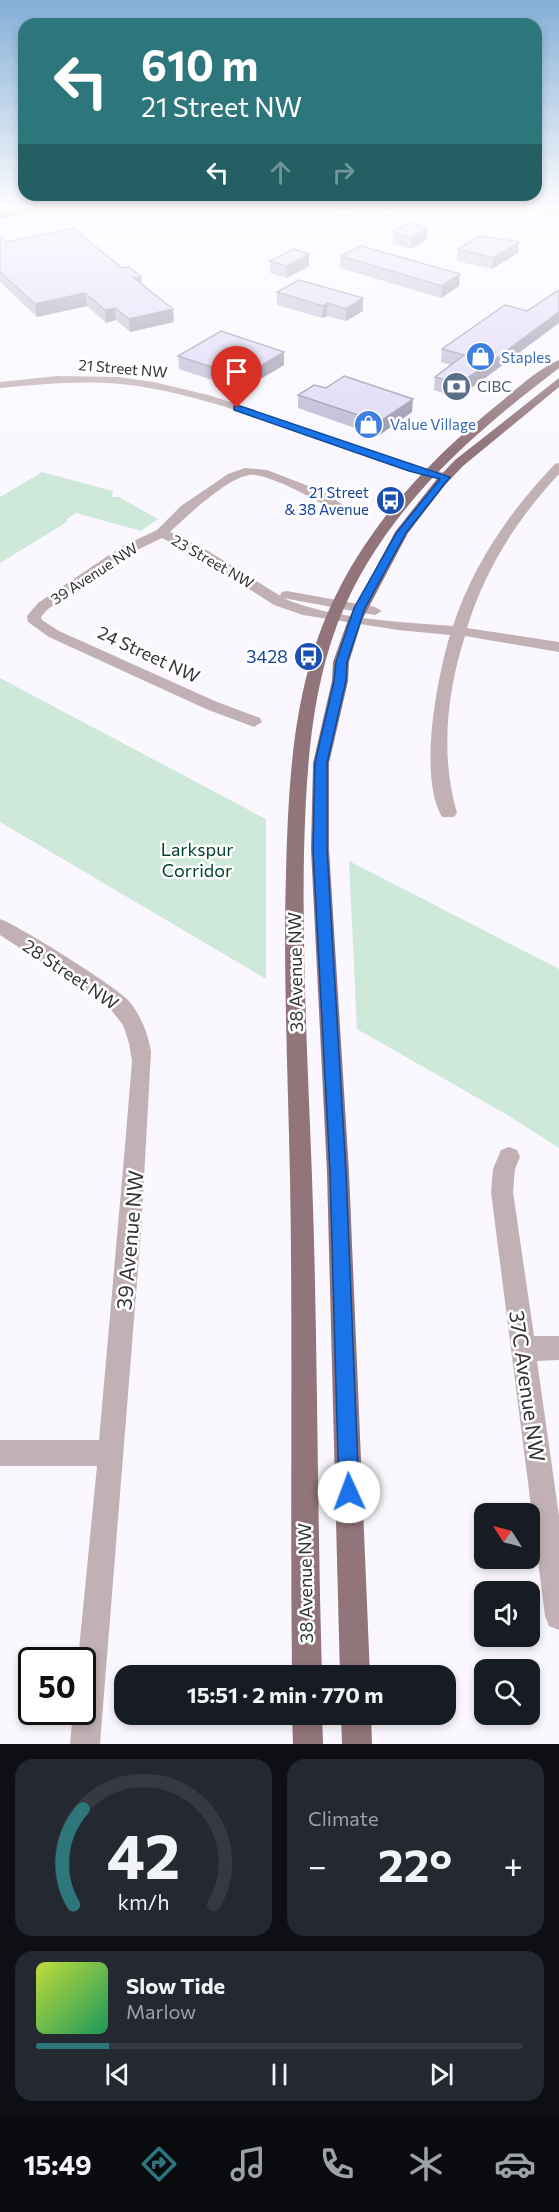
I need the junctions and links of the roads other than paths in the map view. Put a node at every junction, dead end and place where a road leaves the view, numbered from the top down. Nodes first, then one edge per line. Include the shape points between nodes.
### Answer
1 (559, 363) edge
2 (559, 381) edge
3 (0, 385) edge
4 (559, 467) edge
5 (436, 475) junction
6 (346, 512) dead end
7 (162, 533) junction
8 (347, 612) junction
9 (34, 616) joint
10 (458, 631) junction
11 (559, 647) edge
12 (254, 722) dead end
13 (448, 813) dead end
14 (0, 926) edge
15 (136, 1027) joint
16 (509, 1157) dead end
17 (559, 1348) edge
18 (523, 1349) junction
19 (0, 1453) edge
20 (109, 1453) junction
21 (559, 1616) edge
22 (307, 1665) edge
23 (355, 1665) edge
24 (307, 1725) edge
25 (356, 1725) edge
26 (84, 1744) edge
27 (308, 1744) edge
28 (357, 1744) edge

1 - 5 main road, 38 Avenue NW via 454,446
2 - 5 main road, 38 Avenue NW via 474,450
3 - 5 street, 21 Street NW via 57,379 154,385 208,398
4 - 10 street via 524,506 496,546 473,590
5 - 8 main road, 38 Avenue NW
6 - 7 street, 39 Avenue NW via 311,491 258,472 245,472 202,497
7 - 8 street, 23 Street NW via 285,605
7 - 9 street, 39 Avenue NW via 126,550
8 - 10 street, 23 Street NW
8 - 22 main road, 38 Avenue NW via 315,674 302,730 296,818 293,919 301,1184
8 - 23 main road, 38 Avenue NW via 340,681 321,763 320,849 338,1172
9 - 12 street, 24 Street NW via 43,628
10 - 11 street, 23 Street NW
10 - 13 street via 440,724 440,789
14 - 15 street, 28 Street NW via 101,989
15 - 20 street, 39 Avenue NW via 142,1060 132,1228
16 - 18 street, 37C Avenue NW via 502,1191
17 - 18 street
18 - 21 street, 37C Avenue NW
19 - 20 street
20 - 26 street, 39 Avenue NW
24 - 27 main road
25 - 28 main road

